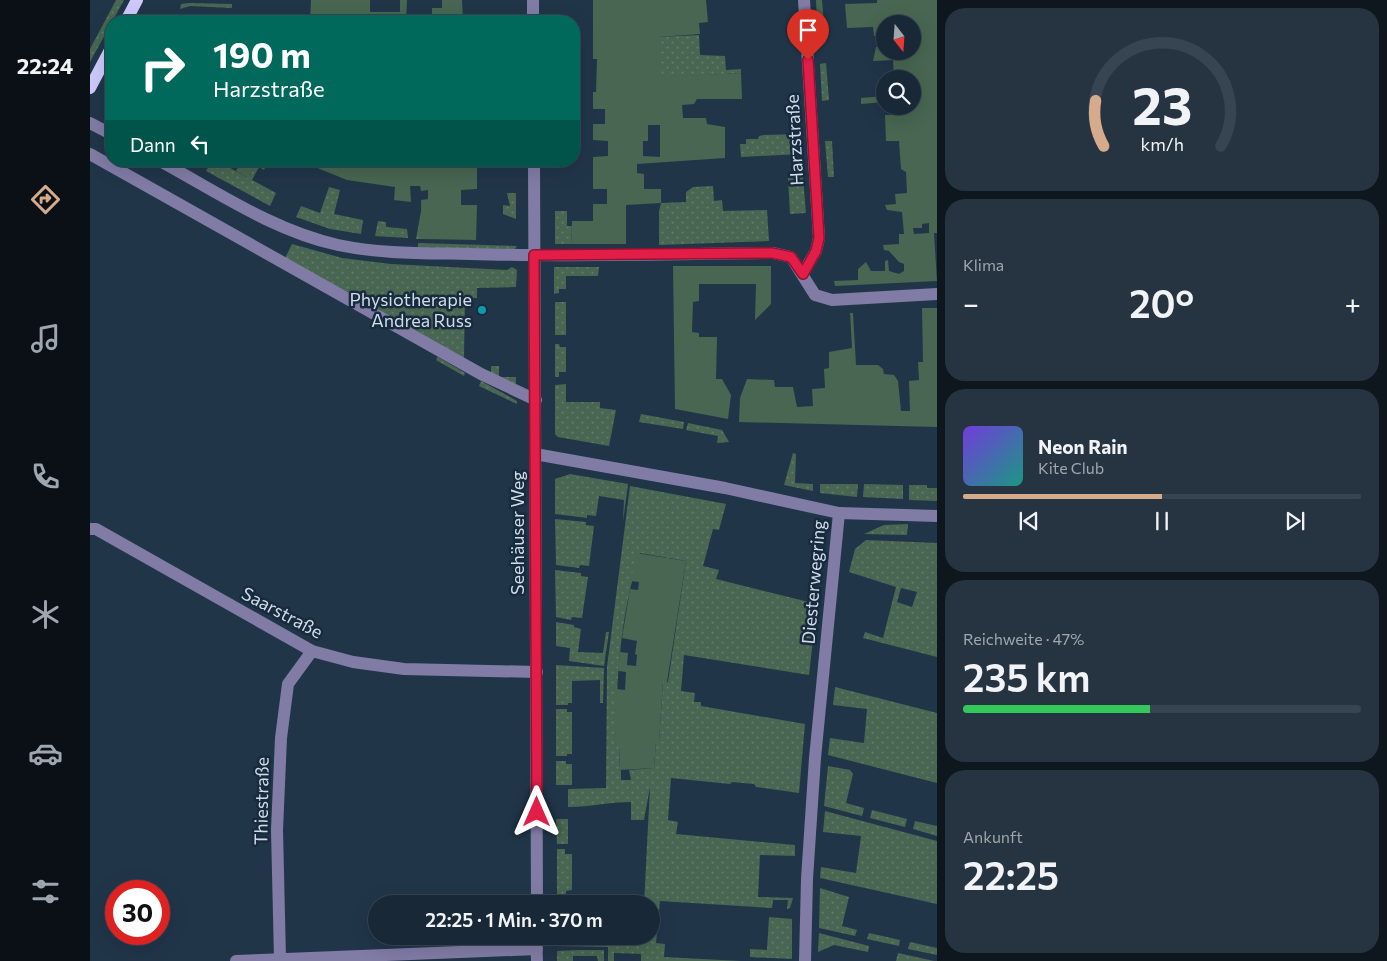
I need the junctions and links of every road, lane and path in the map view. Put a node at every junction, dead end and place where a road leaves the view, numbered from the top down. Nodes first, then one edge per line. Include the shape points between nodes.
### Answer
1 (137, 0) edge
2 (533, 0) edge
3 (804, 0) edge
4 (129, 15) edge
5 (533, 15) edge
6 (105, 59) edge
7 (90, 88) edge
8 (90, 123) edge
9 (105, 131) edge
10 (90, 154) edge
11 (105, 162) edge
12 (113, 167) edge
13 (171, 167) edge
14 (534, 167) edge
15 (534, 255) junction
16 (803, 274) junction
17 (937, 294) edge
18 (536, 400) junction
19 (535, 454) junction
20 (838, 513) junction
21 (937, 516) edge
22 (90, 529) edge
23 (312, 651) junction
24 (536, 672) junction
25 (537, 895) edge
26 (537, 949) edge
27 (280, 959) junction
28 (236, 961) edge
29 (805, 961) edge

1 - 4 main road
2 - 5 street
3 - 16 street, Harzstraße via 819,238 816,251
6 - 7 main road
8 - 9 street
10 - 11 street
12 - 18 street via 481,374
13 - 15 street via 292,231 338,245 394,252
14 - 15 street, Seehäuser Weg
15 - 16 street via 772,253 791,257
15 - 18 street, Seehäuser Weg
16 - 17 street via 814,295 832,300
18 - 19 street, Seehäuser Weg
19 - 20 street, Diesterwegring via 733,490
19 - 24 street, Seehäuser Weg
20 - 21 street
20 - 29 street, Diesterwegring via 815,758
22 - 23 street, Saarstraße via 96,529
23 - 24 street, Saarstraße via 353,662 404,669
23 - 27 street, Thiestraße via 288,684 281,738 277,830
24 - 25 street, Seehäuser Weg
26 - 27 street
27 - 28 street

